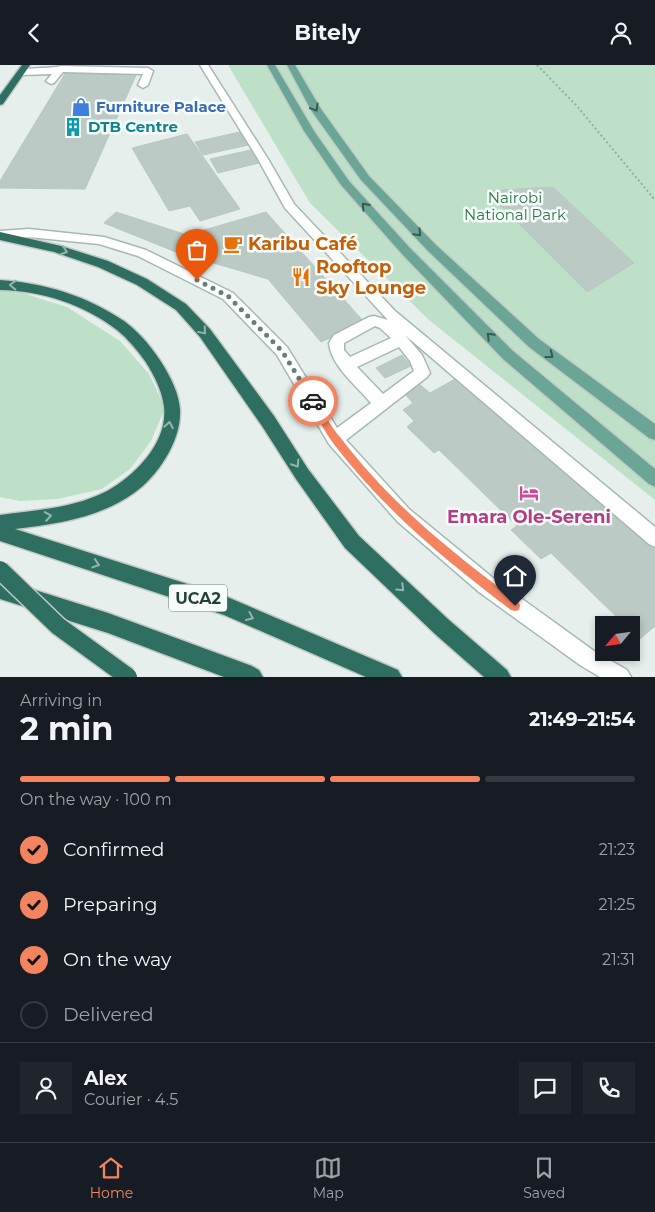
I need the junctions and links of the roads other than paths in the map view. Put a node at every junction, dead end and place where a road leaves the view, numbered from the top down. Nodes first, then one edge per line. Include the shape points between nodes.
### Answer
1 (204, 65) edge
2 (272, 65) edge
3 (291, 65) edge
4 (65, 67) edge
5 (24, 68) edge
6 (51, 81) dead end
7 (143, 85) dead end
8 (0, 101) edge
9 (0, 235) edge
10 (0, 285) edge
11 (400, 340) junction
12 (534, 343) junction
13 (508, 355) junction
14 (347, 365) junction
15 (382, 404) junction
16 (655, 433) edge
17 (336, 439) junction
18 (655, 479) edge
19 (0, 523) edge
20 (0, 533) edge
21 (655, 538) edge
22 (0, 570) edge
23 (0, 589) edge
24 (128, 677) edge
25 (252, 677) edge
26 (391, 677) edge
27 (500, 677) edge
28 (620, 677) edge

1 - 21 lane via 289,205 390,314
13 -> 2 main road via 345,183 309,131
3 -> 12 main road via 316,110 365,178 432,247
4 - 5 lane via 48,72
4 - 6 lane
4 - 7 lane via 148,71
5 - 8 highway
9 - 17 lane via 29,233 100,240 142,253 228,296 282,351
9 -> 27 highway via 103,264 142,282 181,307 205,333 352,541
19 -> 10 highway via 53,516 91,506 127,488 148,469 167,438 172,408 165,385 147,352 121,326 56,293 23,285
11 - 14 lane
11 - 14 lane via 386,324 374,321 336,343 337,351
11 - 15 lane via 421,363 422,373
12 - 13 main road
12 -> 16 main road
13 - 18 main road
14 - 15 lane
15 - 17 lane
17 - 28 lane via 404,515 486,585 587,658
20 -> 26 highway, UCA2 via 225,606
22 - 24 highway, bridge via 58,626
23 - 25 highway via 108,623

